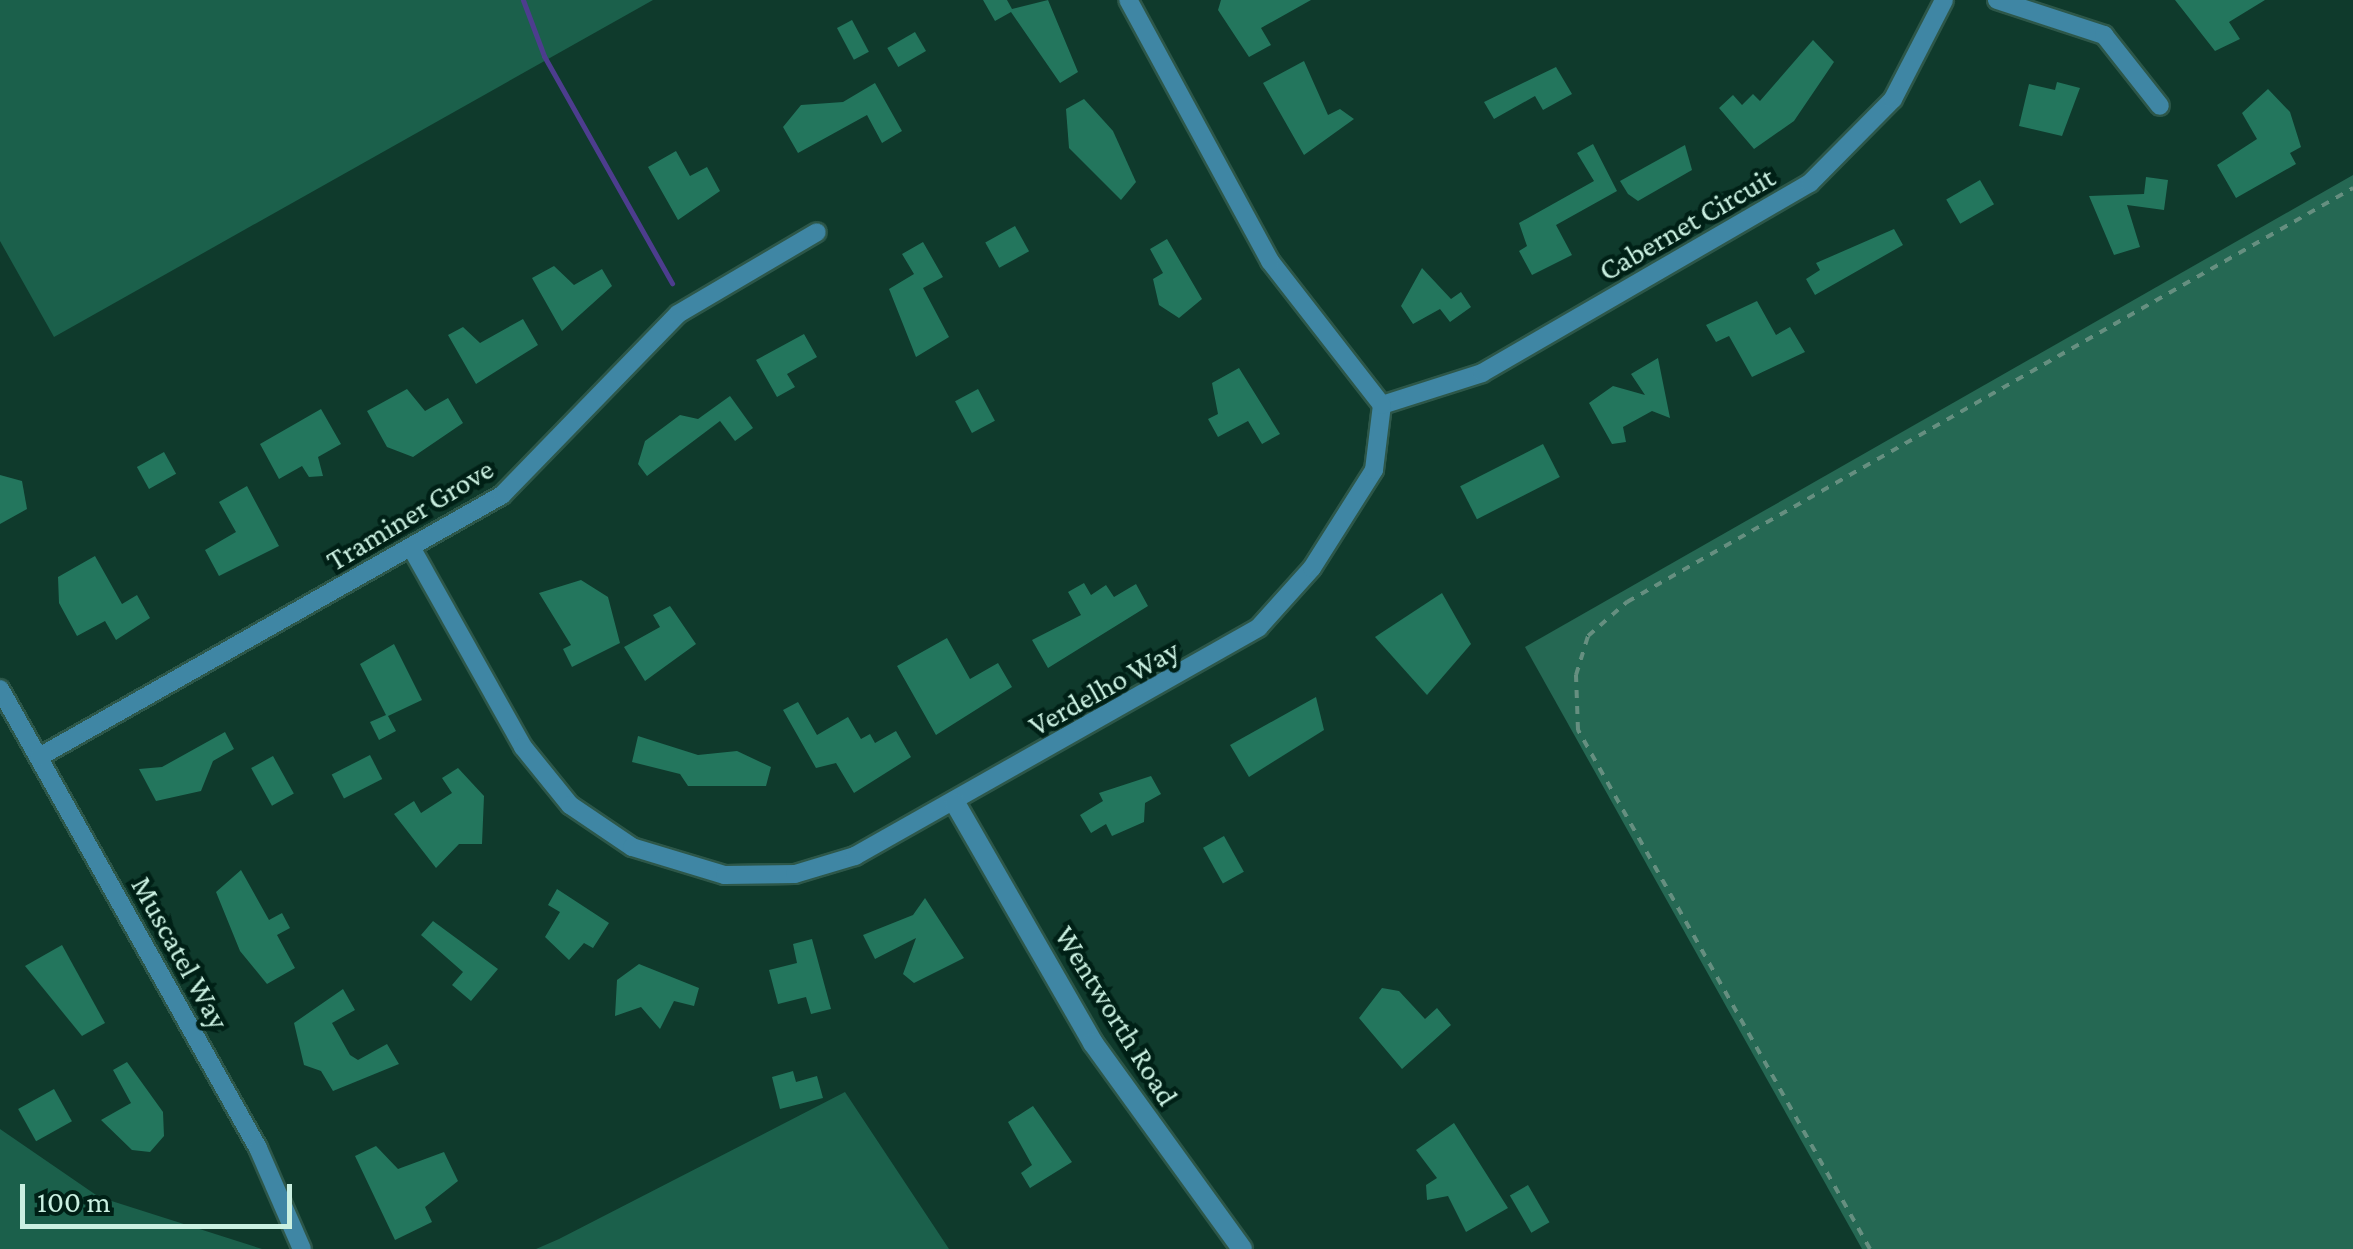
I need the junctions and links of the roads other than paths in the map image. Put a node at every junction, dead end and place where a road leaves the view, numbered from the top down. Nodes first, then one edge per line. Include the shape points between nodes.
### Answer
1 (1128, 0) edge
2 (1944, 0) edge
3 (1997, 0) edge
4 (2160, 106) dead end
5 (818, 232) dead end
6 (1382, 405) junction
7 (412, 548) junction
8 (0, 689) edge
9 (39, 758) junction
10 (956, 803) junction
11 (302, 1249) edge
12 (1242, 1249) edge

1 - 6 street via 1270,261
2 - 6 street, Cabernet Circuit via 1893,99 1810,182 1482,373
3 - 4 street via 2104,35
5 - 7 street, Traminer Grove via 678,314 522,480
6 - 10 street, Verdelho Way via 1374,470 1274,614 1221,654
7 - 9 street, Traminer Grove
7 - 10 street, Verdelho Way via 542,774 632,847 726,875 795,874 856,856
8 - 9 street, Muscatel Way
9 - 11 street, Muscatel Way via 265,1162
10 - 12 street, Wentworth Road via 1102,1056

